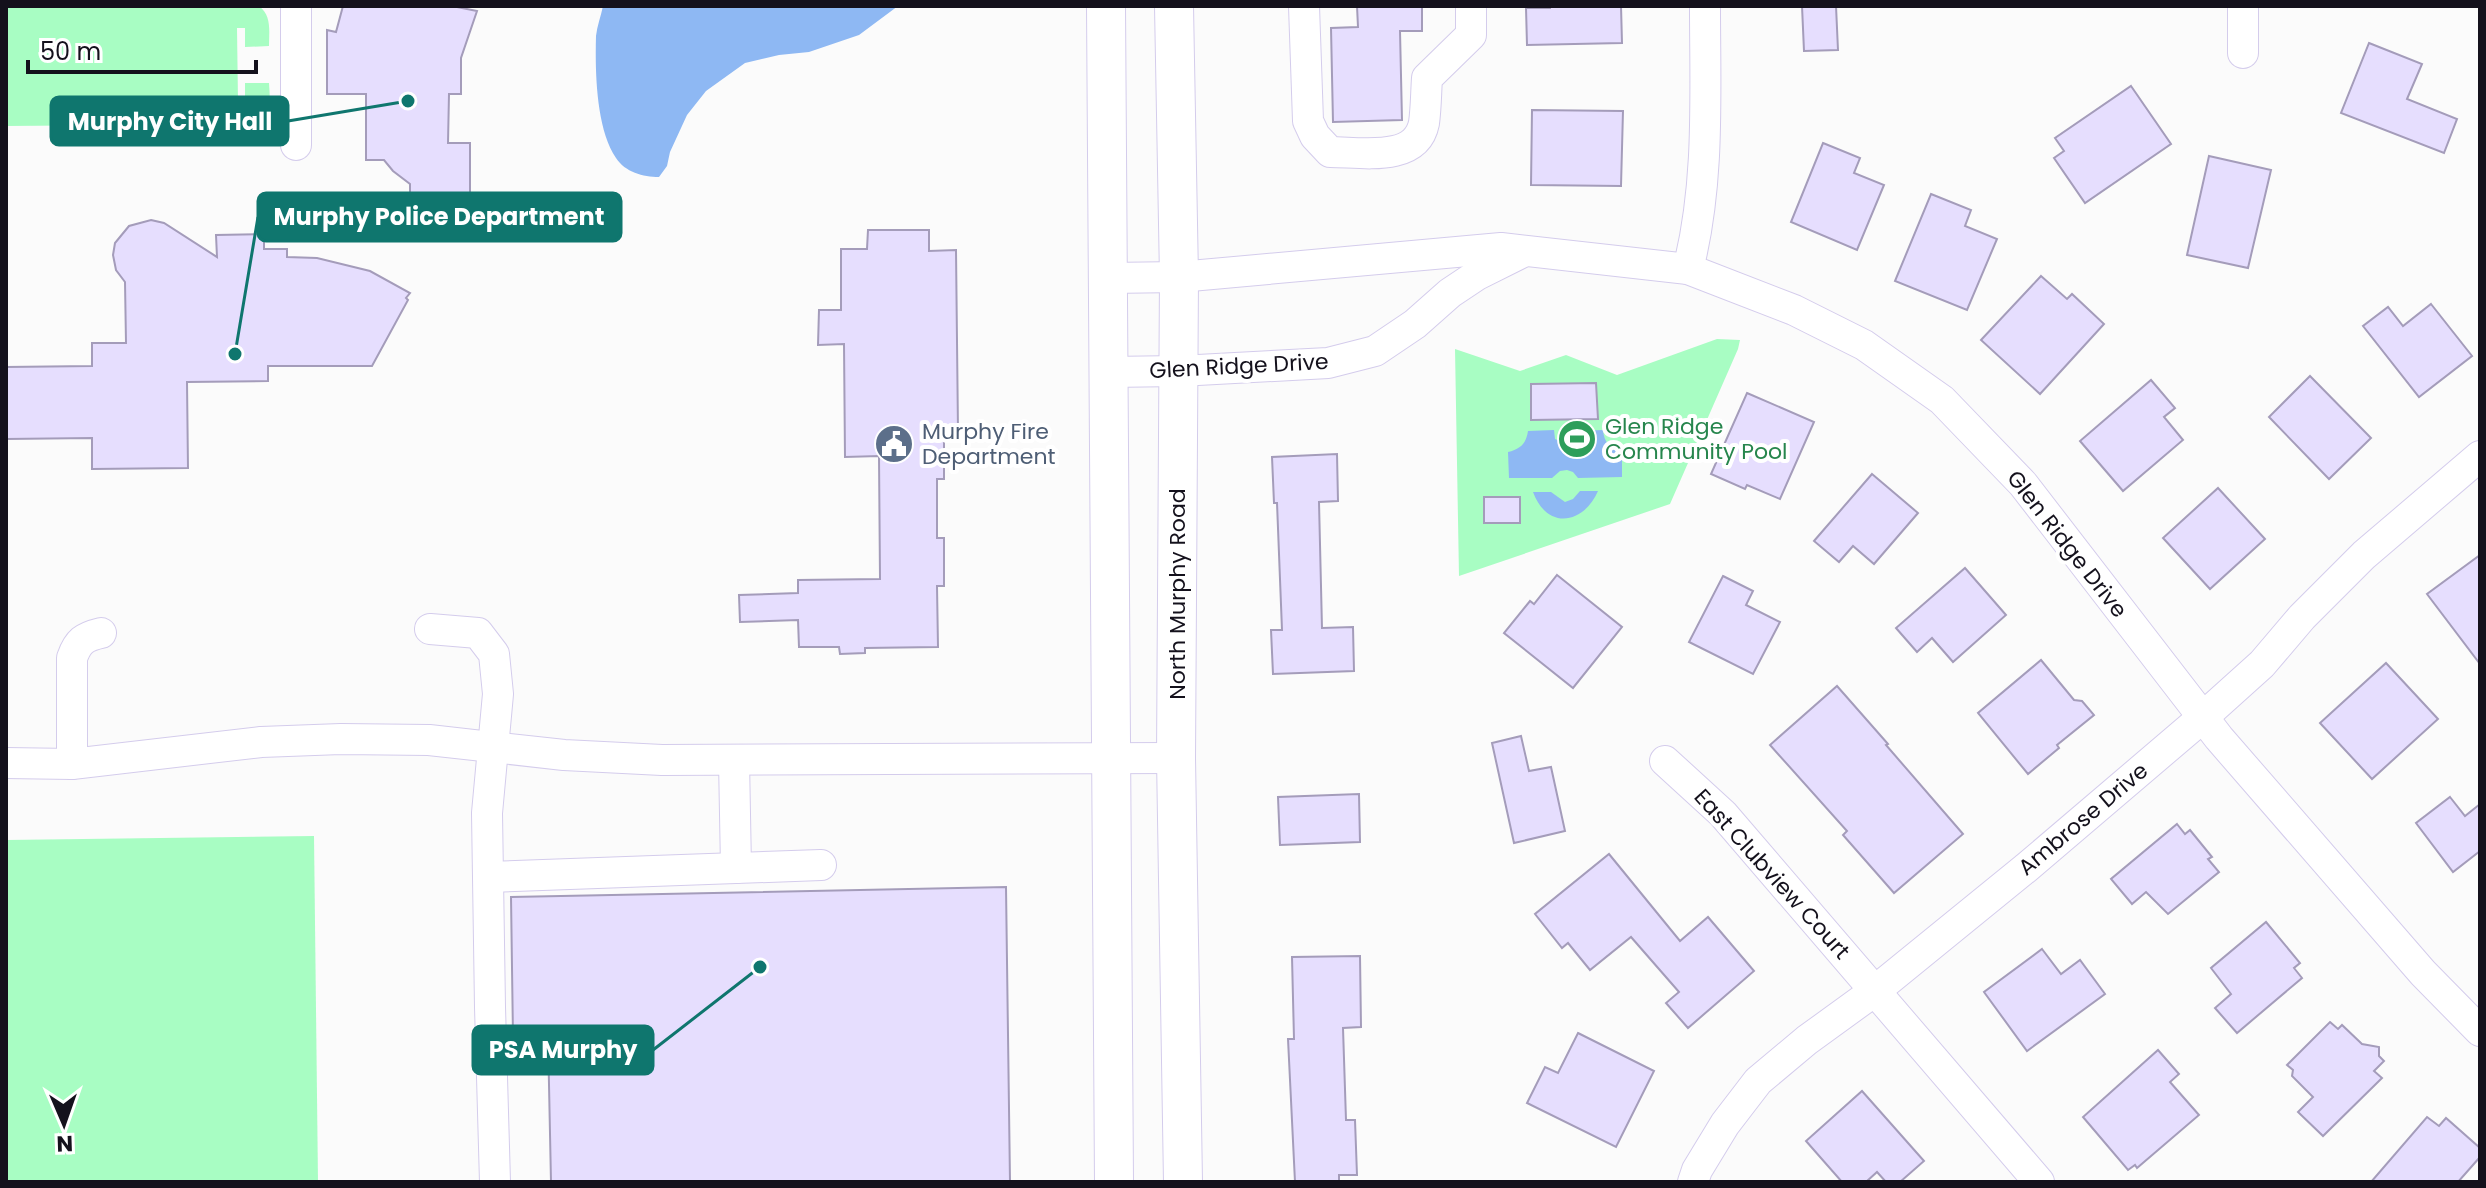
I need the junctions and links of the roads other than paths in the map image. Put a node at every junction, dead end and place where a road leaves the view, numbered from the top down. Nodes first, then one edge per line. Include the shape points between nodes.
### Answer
1 (296, 6) edge
2 (1106, 6) edge
3 (1174, 6) edge
4 (1304, 6) edge
5 (1471, 6) edge
6 (1705, 6) edge
7 (2243, 6) edge
8 (2243, 53) dead end
9 (296, 145) dead end
10 (1528, 249) junction
11 (1688, 269) junction
12 (1179, 277) junction
13 (1109, 278) junction
14 (1179, 371) junction
15 (1109, 372) junction
16 (2480, 456) edge
17 (430, 629) dead end
18 (101, 633) dead end
19 (2202, 718) junction
20 (494, 748) junction
21 (1176, 758) junction
22 (1110, 759) junction
23 (734, 760) junction
24 (1665, 761) dead end
25 (6, 763) edge
26 (72, 764) junction
27 (821, 865) dead end
28 (736, 868) junction
29 (489, 877) junction
30 (1876, 990) junction
31 (2480, 1031) edge
32 (495, 1182) edge
33 (1114, 1182) edge
34 (1183, 1182) edge
35 (1693, 1182) edge
36 (2039, 1182) edge

1 - 9 street
2 - 13 main road
3 - 12 main road, North Murphy Road
4 - 5 street via 1308,121 1315,136 1330,152 1397,152 1415,143 1423,125 1427,78 1471,35
6 - 11 street via 1706,159
7 - 8 street
10 - 11 street, Glen Ridge Drive
10 - 12 street, Glen Ridge Drive
10 - 14 street, Glen Ridge Drive via 1450,293 1375,351 1328,363
11 - 19 street, Glen Ridge Drive via 1794,310 1864,345 1942,400 2023,484
12 - 13 street, Glen Ridge Drive
12 - 14 main road, North Murphy Road
13 - 15 main road
14 - 15 street, Glen Ridge Drive
14 - 21 main road, North Murphy Road
15 - 22 main road
16 - 19 street, Ambrose Drive via 2364,555 2262,664
17 - 20 street via 478,633 494,654
18 - 26 street via 84,637 72,658
19 - 30 street, Ambrose Drive
19 - 31 street, Glen Ridge Drive via 2423,973
20 - 23 street
20 - 26 street via 429,740 341,739 246,743
20 - 29 street via 487,813
21 - 22 street
21 - 34 main road, North Murphy Road
22 - 23 street
22 - 33 main road
23 - 28 street
24 - 30 street, East Clubview Court via 1723,814
25 - 26 street
27 - 28 street
28 - 29 street
29 - 32 street
30 - 35 street, Ambrose Drive via 1758,1081 1725,1124
30 - 36 street, East Clubview Court

